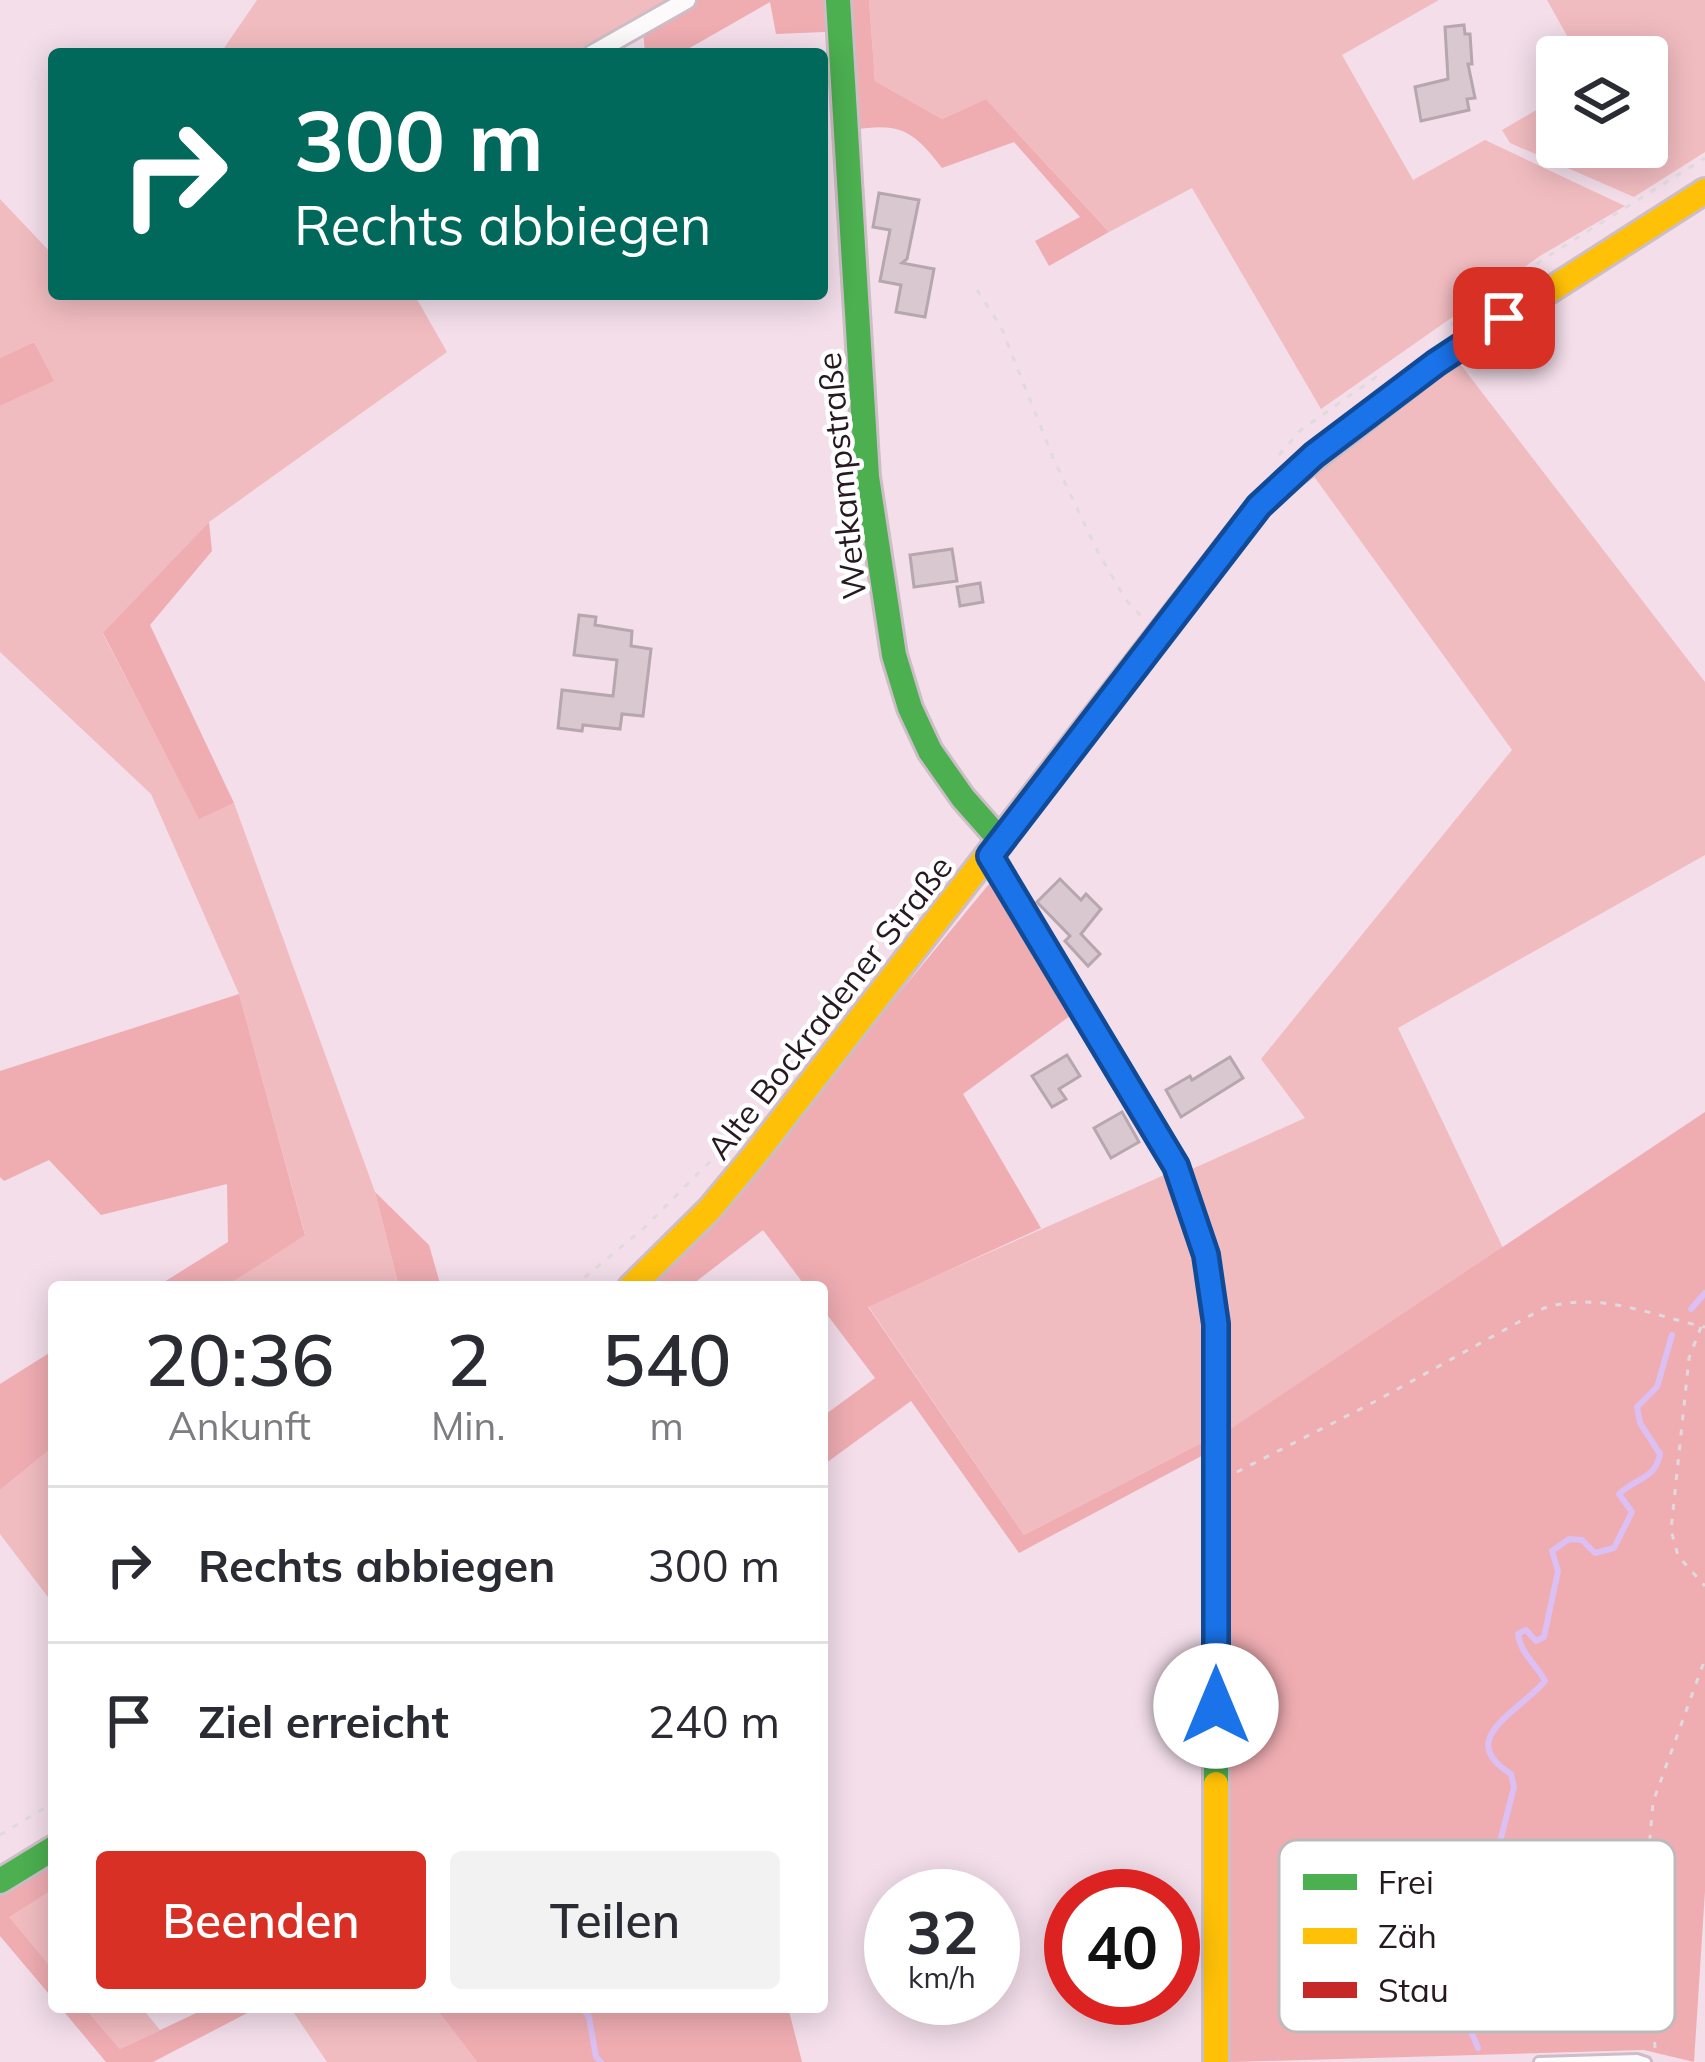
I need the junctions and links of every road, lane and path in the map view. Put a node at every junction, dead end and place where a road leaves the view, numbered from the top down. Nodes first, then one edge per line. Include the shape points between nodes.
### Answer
1 (687, 0) edge
2 (838, 0) edge
3 (603, 48) edge
4 (1705, 190) edge
5 (977, 290) dead end
6 (1162, 633) junction
7 (996, 848) junction
8 (638, 1281) edge
9 (1703, 1327) edge
10 (1216, 1483) junction
11 (1705, 1586) edge
12 (1705, 1659) edge
13 (48, 1806) edge
14 (0, 1835) edge
15 (1650, 1840) edge
16 (48, 1852) edge
17 (0, 1881) edge
18 (1654, 2032) edge
19 (1216, 2062) edge
20 (1539, 2062) edge
21 (1646, 2062) edge
22 (1656, 2062) edge

1 - 3 street
2 - 7 street, Wetkampstraße via 867,477 894,655 931,751
4 - 6 street, Alte Bockradener Straße via 1436,363 1314,455 1259,506
5 - 6 path via 1001,327 1098,552 1126,599
6 - 7 street, Alte Bockradener Straße
7 - 8 street, Alte Bockradener Straße via 709,1210
7 - 10 street, Wetkampstraße via 1176,1166 1195,1216 1216,1324
9 - 10 path via 1599,1301 1556,1304
9 - 11 path via 1689,1358 1671,1530 1678,1556
10 - 19 street, Wetkampstraße
12 - 15 path via 1653,1802
13 - 14 path
16 - 17 street
18 - 22 path
20 - 21 lane

